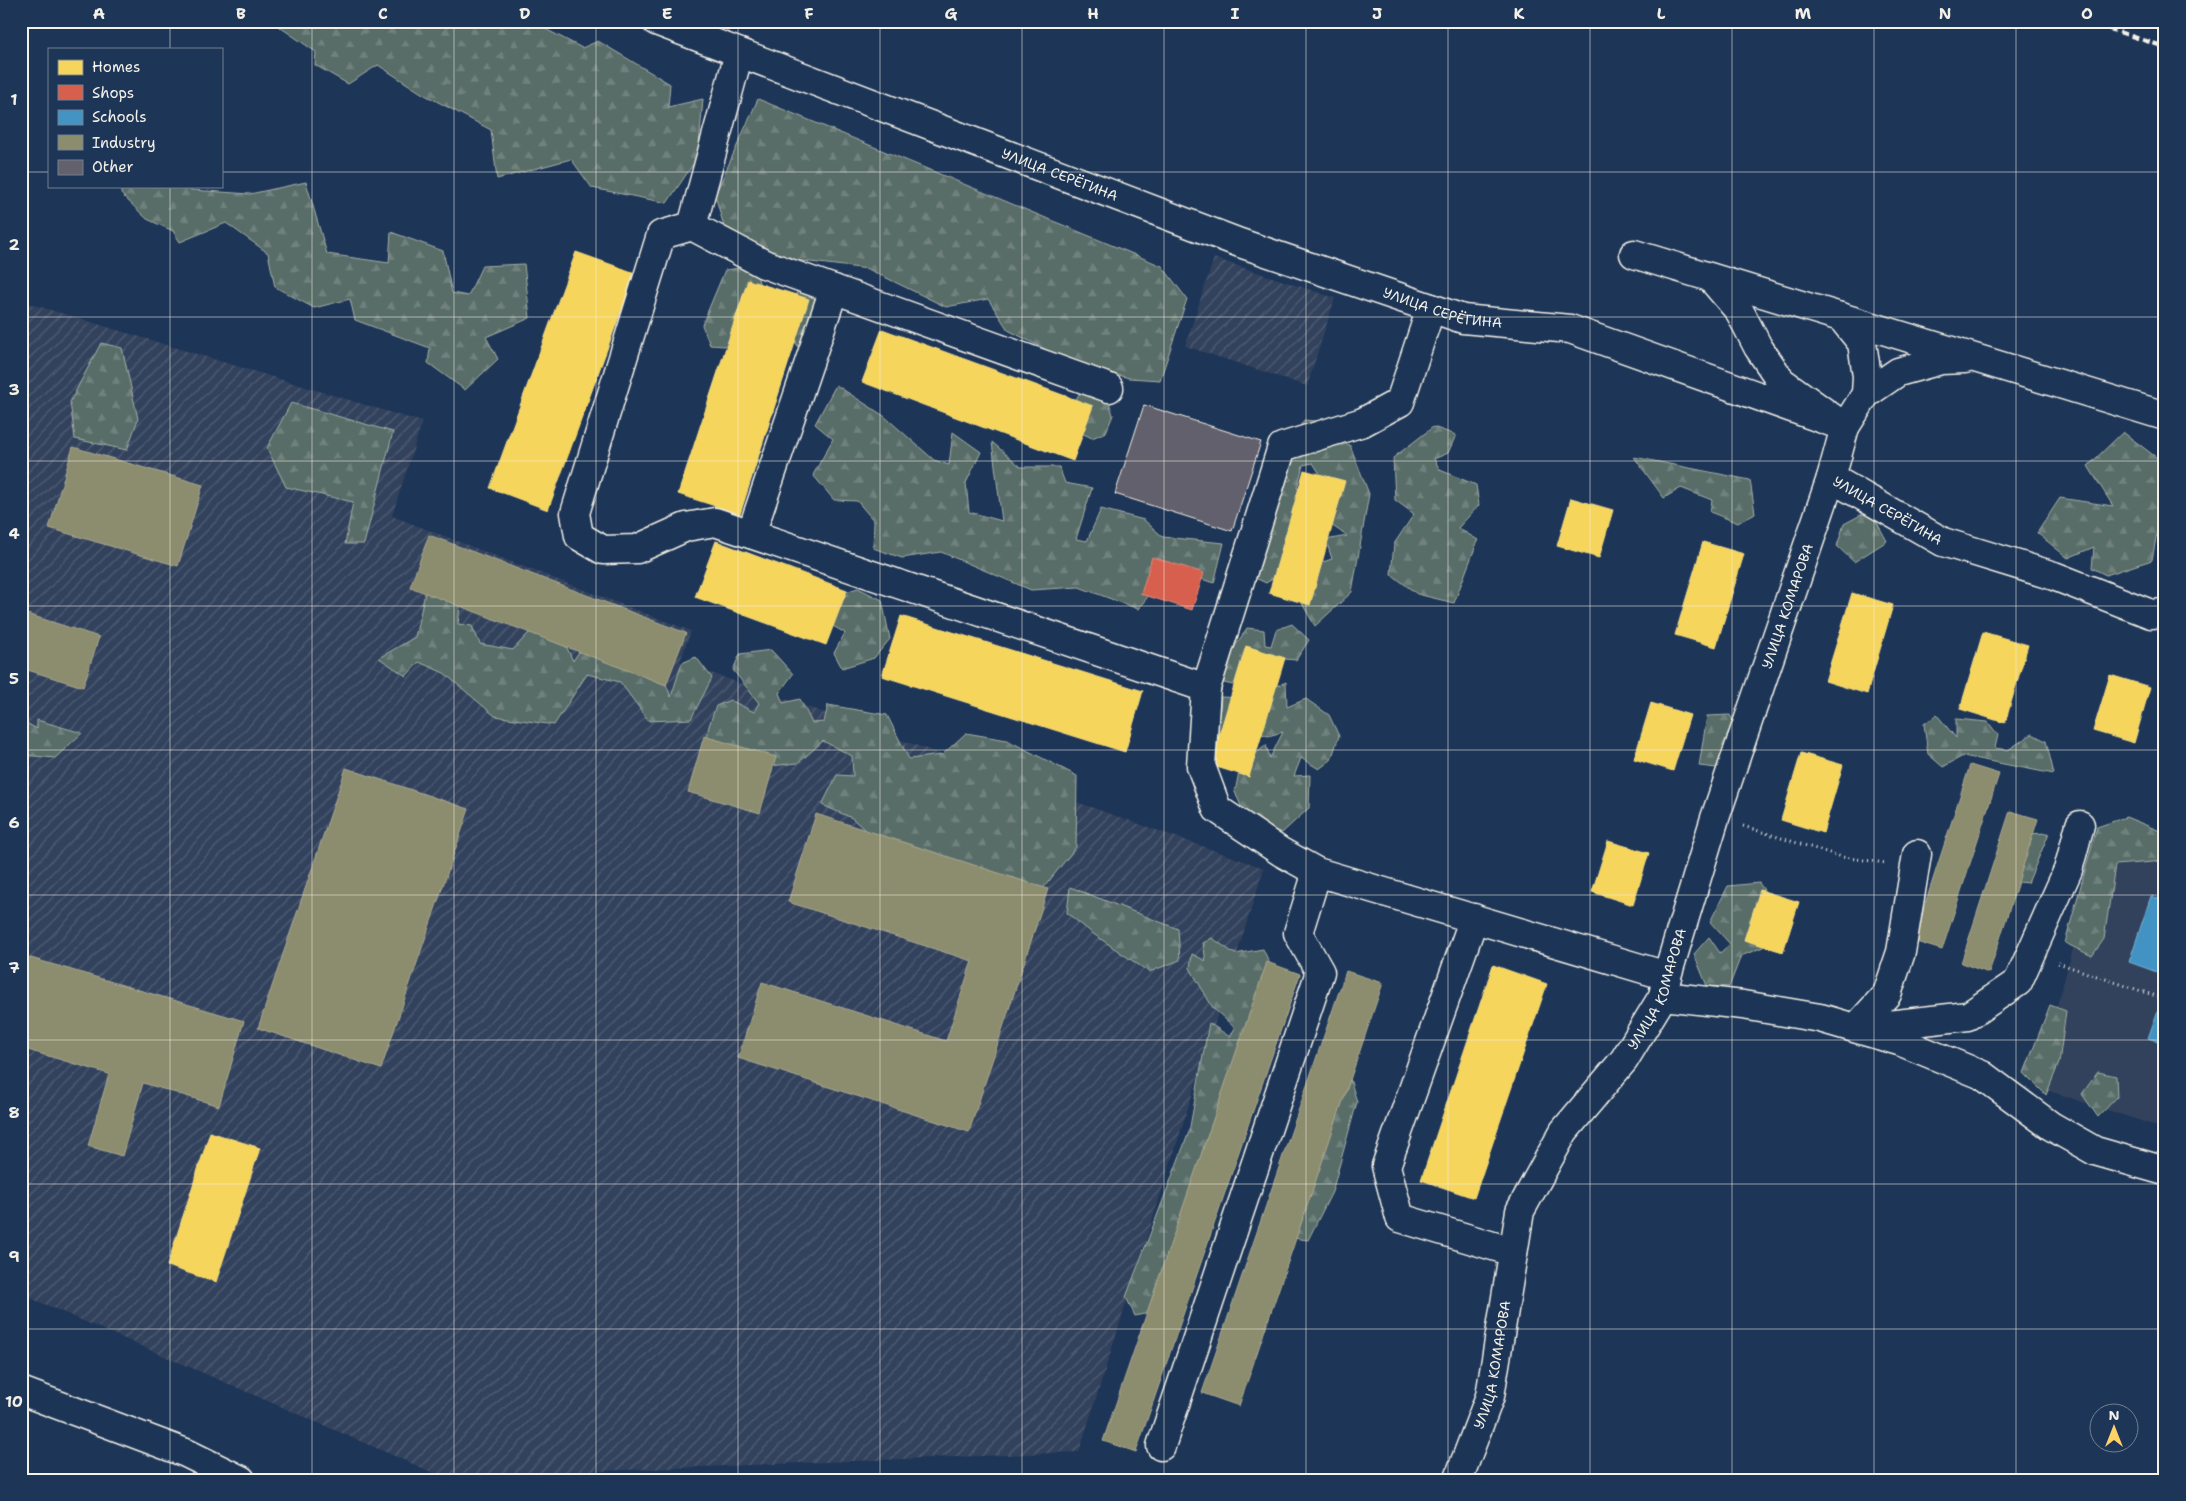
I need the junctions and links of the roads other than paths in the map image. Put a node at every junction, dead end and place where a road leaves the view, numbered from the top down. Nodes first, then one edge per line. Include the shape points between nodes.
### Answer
1 (656, 21) edge
2 (739, 53) junction
3 (692, 226) junction
4 (1634, 254) dead end
5 (1711, 278) junction
6 (834, 289) junction
7 (1431, 308) junction
8 (1841, 318) junction
9 (1976, 358) junction
10 (1109, 388) dead end
11 (1866, 394) junction
12 (2165, 416) edge
13 (1845, 427) junction
14 (1831, 478) junction
15 (751, 534) junction
16 (2165, 613) edge
17 (1206, 688) junction
18 (2080, 825) dead end
19 (1915, 860) road end
20 (1317, 872) junction
21 (1474, 918) junction
22 (1665, 986) junction
23 (1856, 1028) junction
24 (2165, 1171) edge
25 (1513, 1252) junction
26 (21, 1391) edge
27 (1161, 1446) dead end
28 (241, 1480) edge
29 (1458, 1480) edge

1 - 2 street, УЛИЦА СЕРЁГИНА
2 - 3 street
2 - 7 street, УЛИЦА СЕРЁГИНА via 1240,243
3 - 6 street via 764,264
3 - 15 street via 661,235 575,513 579,536 603,550 637,549 686,527 715,522
4 - 5 street
5 - 8 street
5 - 13 street via 1740,312 1781,381
6 - 10 street
6 - 15 street
7 - 13 street, УЛИЦА СЕРЁГИНА via 1463,319 1519,314 1570,329
7 - 17 street via 1400,402 1363,422 1282,447
8 - 9 street
8 - 11 street via 1862,343
9 - 11 street via 1941,360 1898,372
9 - 12 street
11 - 13 street
13 - 14 street, УЛИЦА СЕРЁГИНА
14 - 16 street, УЛИЦА СЕРЁГИНА via 1943,542 2054,576 2151,614
14 - 22 street, УЛИЦА КОМАРОВА via 1715,818
15 - 17 street
17 - 20 street via 1201,766 1217,809
18 - 23 street via 2068,870 2018,982 1968,1016
19 - 23 street via 1901,952 1887,994
20 - 21 street
20 - 27 street via 1298,933 1320,972
21 - 22 street
21 - 25 street via 1386,1166 1400,1218
22 - 23 street
22 - 25 street, УЛИЦА КОМАРОВА via 1624,1060 1564,1131 1520,1211
23 - 24 street via 1899,1041 1982,1075 2051,1126 2095,1151
25 - 29 street, УЛИЦА КОМАРОВА via 1490,1396
26 - 28 street via 186,1453

